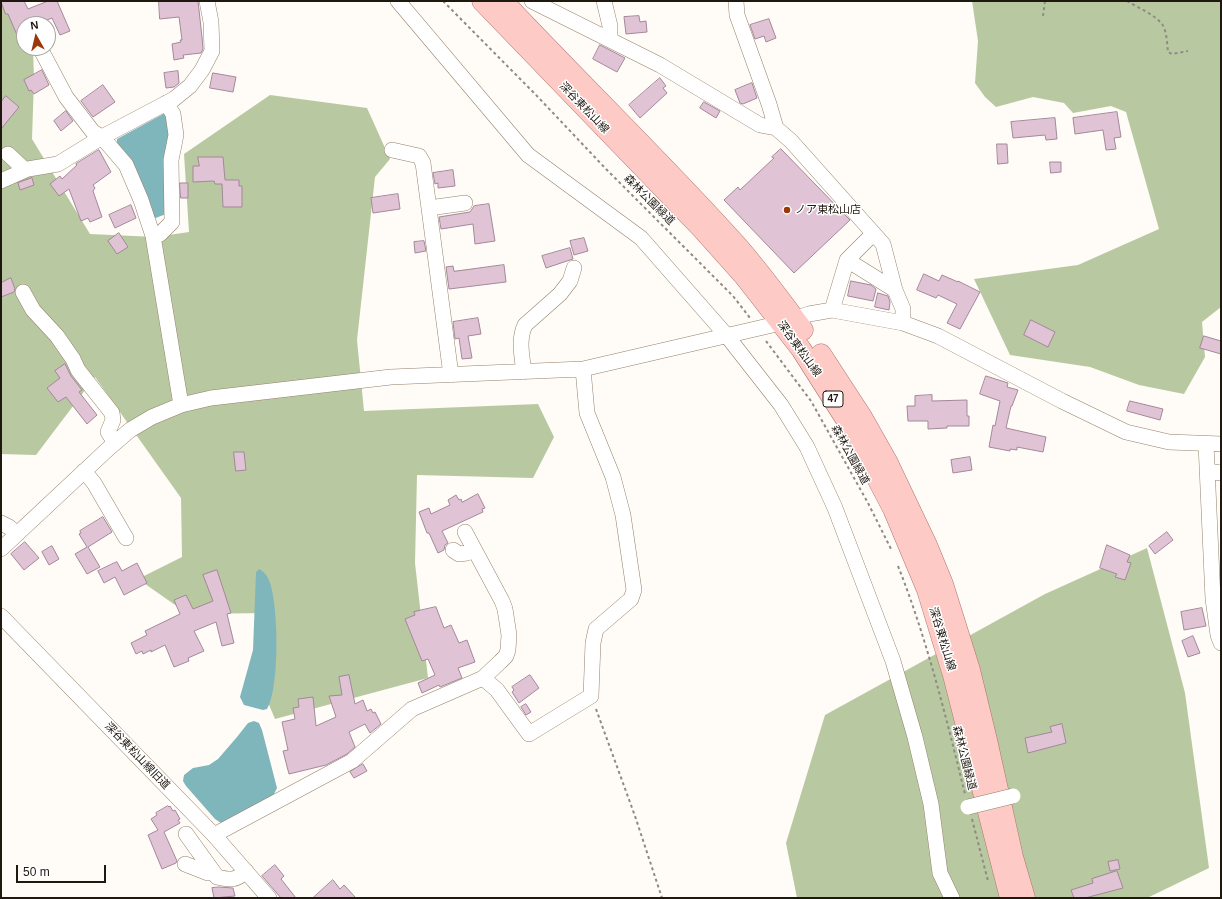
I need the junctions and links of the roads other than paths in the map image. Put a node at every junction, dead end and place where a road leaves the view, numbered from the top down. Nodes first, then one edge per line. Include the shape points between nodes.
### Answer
1 (207, 1) edge
2 (398, 1) edge
3 (482, 1) edge
4 (503, 1) edge
5 (532, 1) edge
6 (604, 1) edge
7 (736, 1) edge
8 (610, 39) junction
9 (44, 56) edge
10 (166, 103) junction
11 (776, 128) junction
12 (102, 137) junction
13 (392, 150) dead end
14 (8, 154) dead end
15 (25, 170) junction
16 (1, 181) edge
17 (465, 203) dead end
18 (429, 208) junction
19 (872, 234) junction
20 (153, 236) junction
21 (846, 260) junction
22 (574, 268) dead end
23 (895, 290) junction
24 (23, 292) dead end
25 (832, 310) junction
26 (788, 321) junction
27 (903, 323) junction
28 (727, 336) junction
29 (583, 369) junction
30 (524, 372) junction
31 (451, 375) junction
32 (181, 405) junction
33 (114, 443) junction
34 (1206, 444) junction
35 (1221, 444) edge
36 (84, 471) junction
37 (1214, 472) edge
38 (1, 523) edge
39 (465, 532) dead end
40 (17, 534) junction
41 (126, 538) dead end
42 (1, 549) edge
43 (453, 550) dead end
44 (474, 550) junction
45 (1, 616) edge
46 (1221, 643) edge
47 (483, 678) junction
48 (1013, 796) dead end
49 (968, 807) road end
50 (186, 834) dead end
51 (214, 835) junction
52 (185, 864) dead end
53 (246, 871) junction
54 (213, 872) junction
55 (269, 898) edge
56 (952, 898) edge
57 (1010, 898) edge
58 (1025, 898) edge

1 - 10 street via 212,51 190,86
2 - 28 street via 528,155 641,238
3 - 26 main road, 深谷東松山線 / 47
4 - 26 main road, 深谷東松山線 / 47 via 734,243 774,290
5 - 8 street
6 - 8 street via 610,26
7 - 11 street via 737,15
8 - 11 street via 660,65 760,125
9 - 12 street via 66,97 93,132
10 - 12 street
10 - 20 street via 173,114 176,135 171,160 172,222 160,234
11 - 19 street via 791,141
12 - 15 street via 58,164
12 - 20 street via 126,165
13 - 18 street via 419,156 423,163
14 - 15 street
15 - 16 street
17 - 18 street
18 - 31 street
19 - 21 street
19 - 23 street via 883,244
20 - 32 street
21 - 23 street
21 - 25 street
22 - 30 street via 570,281 522,331 520,338
23 - 27 street via 903,309
24 - 33 street via 33,310 58,336 78,370 112,413 113,420 108,432
25 - 26 street
25 - 27 street
26 - 28 street
26 - 57 main road, 深谷東松山線 / 47 via 848,423 893,509 929,597 953,675
26 - 58 main road, 深谷東松山線 / 47 via 812,341 857,410 888,463 927,544 943,584 970,670 1013,858
27 - 34 street via 938,336 1126,432 1169,442
28 - 29 street
28 - 56 street via 781,405 807,447 835,508 894,661 931,804 940,873
29 - 30 street
29 - 47 street via 587,413 613,477 623,515 634,590 631,600 596,629 591,696 530,734 496,690
30 - 31 street
31 - 32 street via 391,377 211,398
32 - 33 street via 130,430
33 - 36 street
34 - 35 street
34 - 37 street
36 - 40 street
36 - 41 street via 94,482
37 - 46 street via 1213,599
38 - 40 street
39 - 44 street
40 - 42 street
43 - 44 street via 459,554
44 - 47 street via 502,601 510,643 506,656
45 - 51 street, 深谷東松山線旧道
47 - 51 street via 412,709 352,761
48 - 49 street, bridge
50 - 54 street
51 - 53 street, 深谷東松山線旧道
52 - 54 street via 208,874
53 - 54 street via 239,878 226,880 217,877
53 - 55 street, 深谷東松山線旧道

